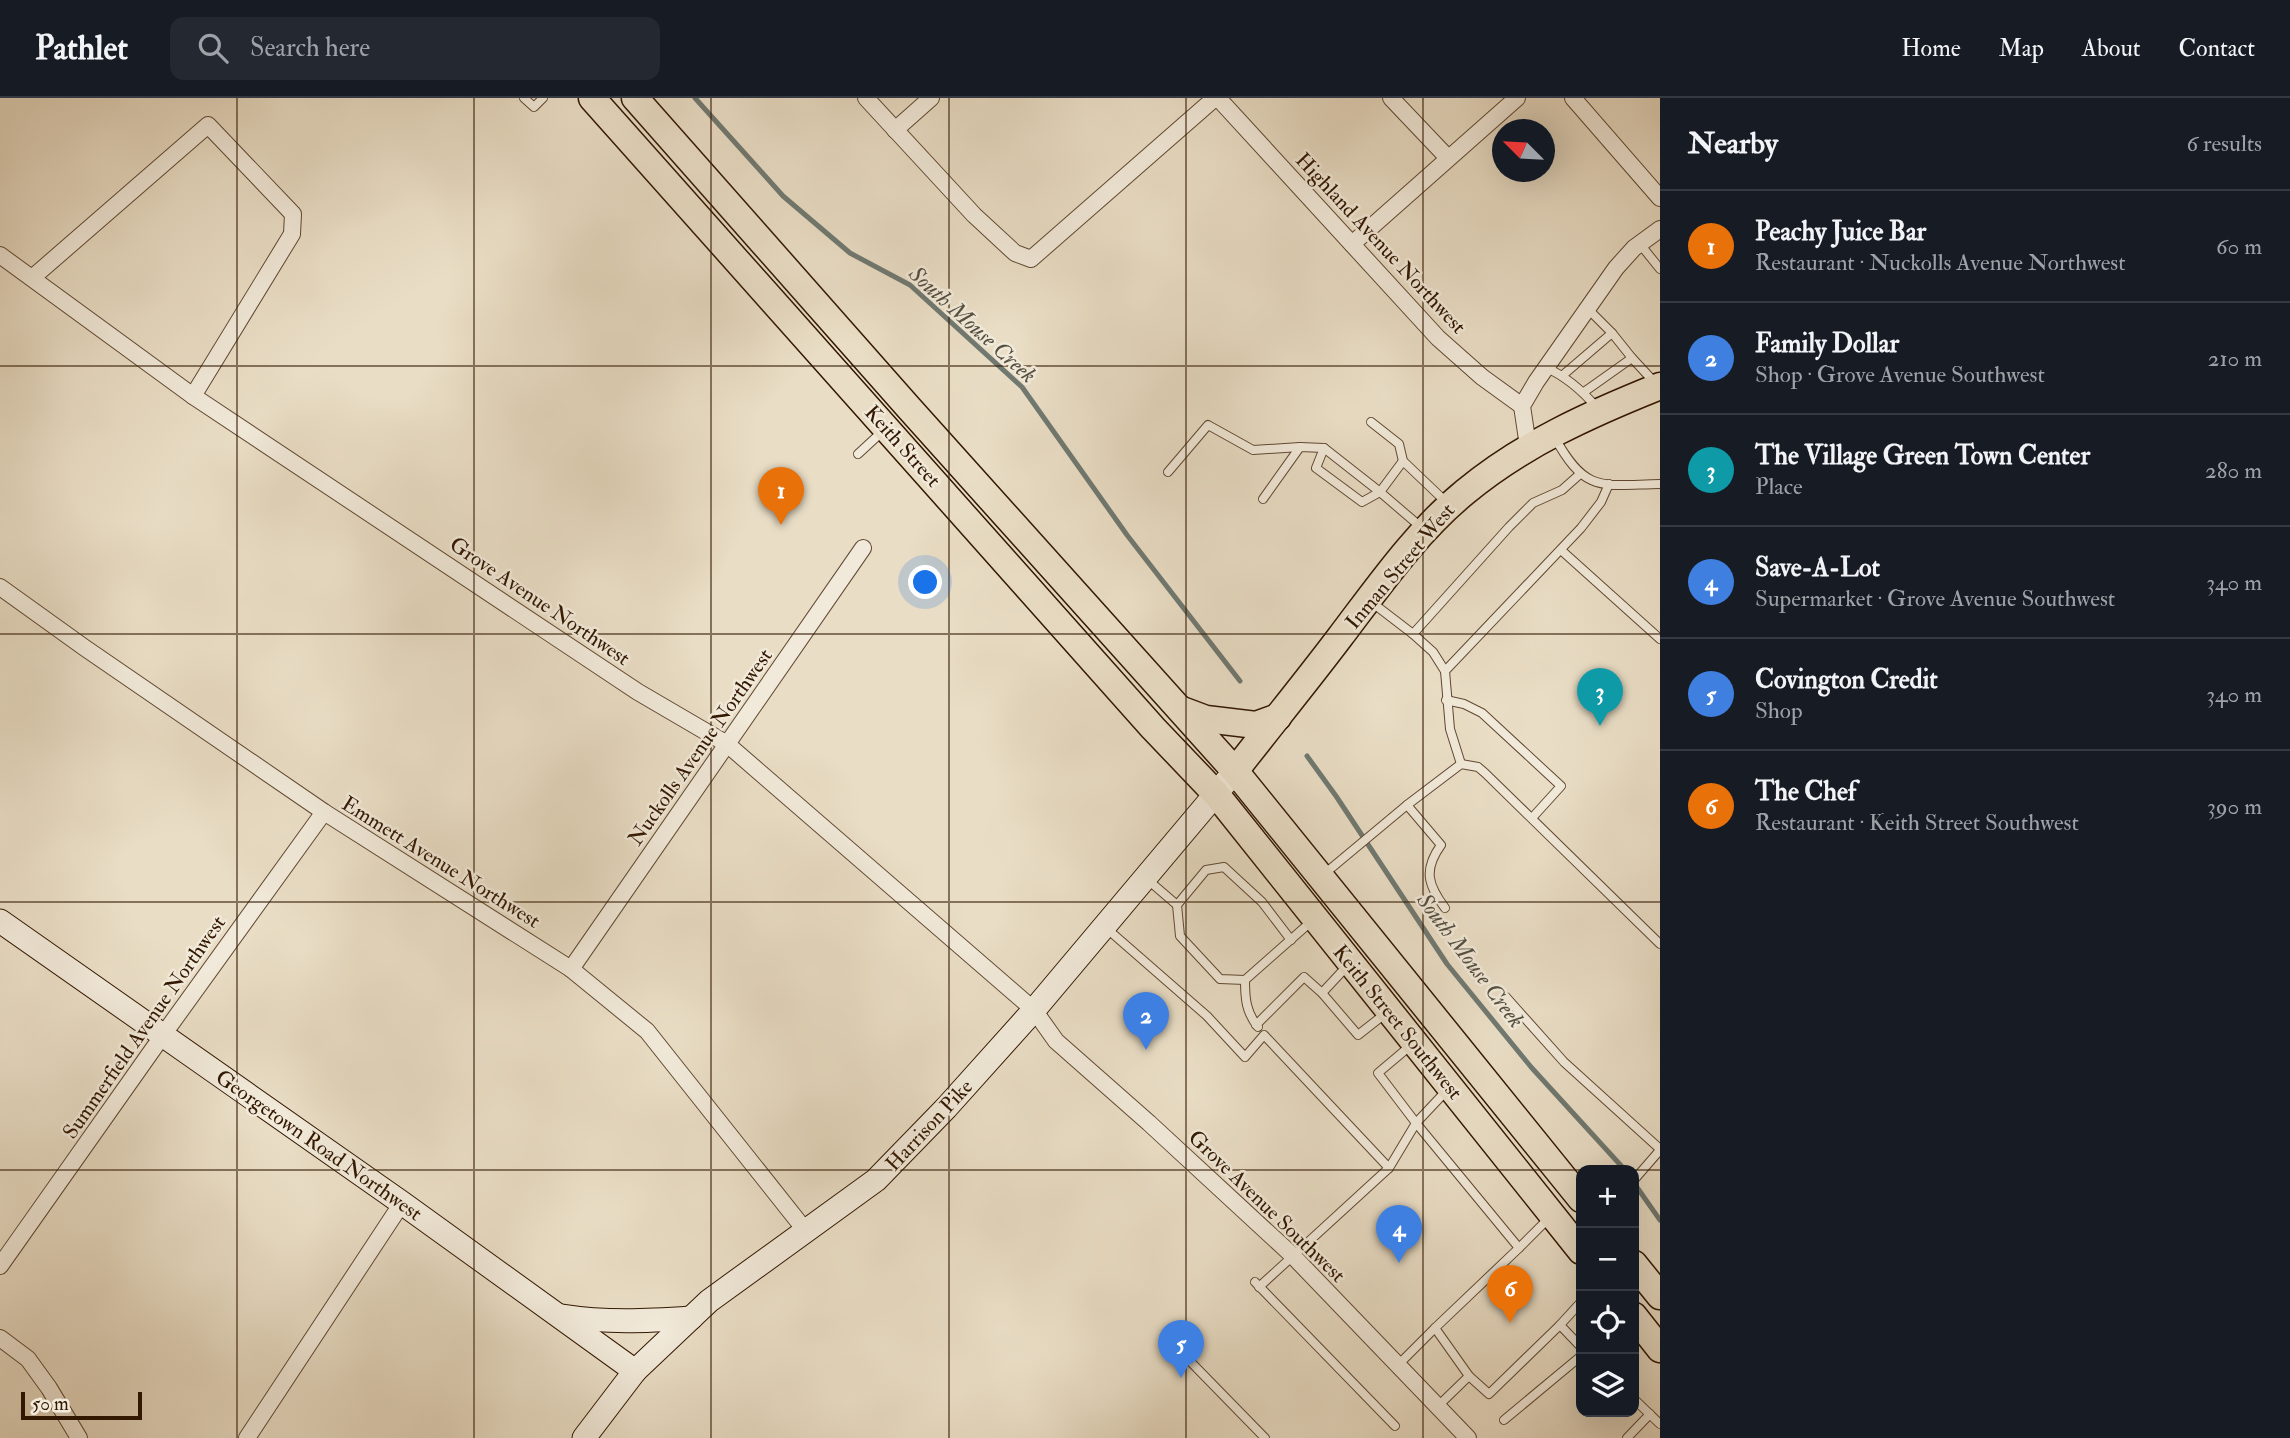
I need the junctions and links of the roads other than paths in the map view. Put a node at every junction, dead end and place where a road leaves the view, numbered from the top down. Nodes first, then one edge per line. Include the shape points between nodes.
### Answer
1 (524, 98) edge
2 (543, 98) edge
3 (592, 98) edge
4 (635, 98) edge
5 (866, 98) edge
6 (931, 98) edge
7 (1216, 98) edge
8 (1391, 98) edge
9 (1517, 98) edge
10 (1573, 98) edge
11 (895, 130) junction
12 (1448, 158) junction
13 (1660, 198) edge
14 (1660, 229) edge
15 (1352, 244) junction
16 (1640, 244) junction
17 (0, 255) edge
18 (1658, 264) edge
19 (32, 278) junction
20 (1587, 308) junction
21 (1612, 333) junction
22 (1632, 358) junction
23 (1544, 367) junction
24 (1563, 375) junction
25 (1659, 387) edge
26 (193, 396) junction
27 (1592, 402) junction
28 (1522, 406) junction
29 (909, 408) junction
30 (1371, 422) dead end
31 (887, 428) junction
32 (1553, 434) junction
33 (1528, 446) junction
34 (1300, 447) junction
35 (1324, 448) junction
36 (858, 454) dead end
37 (1403, 461) junction
38 (1168, 472) dead end
39 (1580, 474) junction
40 (1609, 484) junction
41 (1660, 484) edge
42 (1380, 492) junction
43 (1263, 499) dead end
44 (1450, 505) junction
45 (1425, 531) junction
46 (863, 548) dead end
47 (1561, 550) junction
48 (0, 587) edge
49 (1368, 600) junction
50 (1413, 634) junction
51 (1660, 639) edge
52 (1445, 671) junction
53 (1447, 700) junction
54 (1179, 709) junction
55 (1278, 717) junction
56 (727, 744) junction
57 (1461, 764) junction
58 (1235, 771) junction
59 (1216, 794) junction
60 (1407, 806) junction
61 (324, 812) junction
62 (1532, 818) junction
63 (1321, 877) junction
64 (1146, 878) junction
65 (1177, 905) junction
66 (1445, 908) dead end
67 (1315, 918) junction
68 (0, 921) edge
69 (1105, 926) junction
70 (1291, 940) junction
71 (1660, 944) edge
72 (1350, 962) junction
73 (571, 969) junction
74 (1245, 980) junction
75 (1322, 993) junction
76 (1506, 997) dead end
77 (1034, 1010) junction
78 (1388, 1011) junction
79 (1256, 1025) junction
80 (163, 1035) junction
81 (1264, 1035) junction
82 (1414, 1042) junction
83 (1475, 1068) junction
84 (1450, 1087) junction
85 (1416, 1123) junction
86 (1660, 1149) edge
87 (1389, 1168) junction
88 (1639, 1174) edge
89 (1576, 1192) edge
90 (1576, 1198) edge
91 (402, 1203) junction
92 (1552, 1214) junction
93 (806, 1230) junction
94 (1576, 1239) edge
95 (1519, 1248) junction
96 (1292, 1255) junction
97 (0, 1266) edge
98 (1639, 1270) edge
99 (1660, 1296) edge
100 (1576, 1307) edge
101 (559, 1316) junction
102 (691, 1318) junction
103 (1639, 1322) edge
104 (1560, 1325) junction
105 (1434, 1328) junction
106 (0, 1338) edge
107 (1576, 1342) edge
108 (1660, 1349) edge
109 (1182, 1353) dead end
110 (1576, 1360) edge
111 (1397, 1366) junction
112 (635, 1371) junction
113 (1469, 1376) junction
114 (1639, 1404) edge
115 (1437, 1407) junction
116 (1650, 1414) junction
117 (1504, 1420) dead end
118 (1660, 1424) edge
119 (1395, 1426) dead end
120 (79, 1438) edge
121 (247, 1438) edge
122 (584, 1438) edge
123 (1265, 1438) edge
124 (1468, 1438) edge
125 (1627, 1438) edge

1 - 2 lane via 534,107
3 - 31 main road, Keith Street
4 - 29 main road, Keith Street
5 - 11 street
6 - 11 street
7 - 11 street via 1031,259 1015,253 974,215
7 - 15 street, Highland Avenue Northwest
8 - 12 street
9 - 12 street via 1468,148
10 - 13 street
12 - 15 street
14 - 16 street
15 - 28 street, Highland Avenue Northwest via 1438,338
16 - 18 lane
16 - 20 street
17 - 19 street, Grove Avenue Northwest
19 - 26 street, Grove Avenue Northwest
19 - 26 street via 208,125 293,214 292,234
20 - 21 lane
20 - 23 street
21 - 22 lane
21 - 24 lane
22 - 25 lane
22 - 27 lane
23 - 24 lane
23 - 28 street
24 - 27 lane
25 - 27 main road, Inman Street West
26 - 56 street, Grove Avenue Northwest via 638,692
27 - 32 main road, Inman Street West
28 - 33 street
29 - 31 main road
29 - 54 main road, Keith Street
30 - 37 lane via 1399,444
31 - 36 lane
31 - 59 main road, Keith Street
32 - 33 main road, Inman Street West
32 - 39 lane
33 - 44 main road, Inman Street West
34 - 35 lane
34 - 38 lane via 1253,450 1208,425
34 - 43 lane
35 - 42 lane
35 - 42 lane via 1316,468 1362,502
37 - 42 lane
37 - 44 lane
39 - 40 lane
39 - 50 lane via 1525,511
40 - 41 lane
40 - 47 lane via 1601,502
42 - 45 lane
44 - 45 main road, Inman Street West
45 - 49 main road, Inman Street West
46 - 56 street, Nuckolls Avenue Northwest
47 - 51 lane
47 - 52 lane
48 - 61 street, Emmett Avenue Northwest
49 - 50 lane
49 - 55 main road, Inman Street West
50 - 52 lane
52 - 53 lane
53 - 57 lane
53 - 62 lane via 1482,713 1561,786
54 - 55 main road via 1206,719 1256,725
54 - 58 main road, Keith Street
55 - 58 main road, Inman Street West
56 - 73 street, Nuckolls Avenue Northwest
56 - 77 street, Grove Avenue Northwest
57 - 60 lane
57 - 62 lane via 1478,767
58 - 59 main road, Harrison Pike
58 - 63 main road, Keith Street Southwest
59 - 64 main road, Harrison Pike
59 - 67 main road, Keith Street Southwest
60 - 63 lane
60 - 66 lane via 1441,845 1429,875
61 - 73 street, Emmett Avenue Northwest
61 - 80 street, Summerfield Avenue Northwest
62 - 71 lane
63 - 83 main road, Keith Street Southwest
64 - 65 lane
64 - 69 main road, Harrison Pike
65 - 70 lane via 1206,870 1224,867 1262,902
65 - 74 lane via 1180,936 1220,979
67 - 70 lane
67 - 72 main road, Keith Street Southwest
68 - 80 main road, Georgetown Road Northwest
69 - 77 main road, Harrison Pike
69 - 81 lane via 1207,1016 1245,1057
70 - 74 lane
72 - 75 lane
72 - 78 main road, Keith Street Southwest
73 - 93 street, Emmett Avenue Northwest via 646,1031
74 - 79 lane via 1249,1016
75 - 78 lane via 1358,1035
75 - 79 lane via 1304,977
76 - 86 lane via 1564,1062
77 - 93 main road, Harrison Pike via 876,1180
77 - 96 street, Grove Avenue Southwest via 1056,1041
78 - 82 main road, Keith Street Southwest
79 - 81 lane
80 - 91 main road, Georgetown Road Northwest
80 - 97 street, Summerfield Avenue Northwest
81 - 87 lane
82 - 84 main road, Keith Street Southwest
82 - 85 lane via 1378,1073
83 - 84 main road
83 - 89 main road, Keith Street Southwest
84 - 85 lane
84 - 92 main road, Keith Street Southwest
85 - 87 lane
85 - 95 lane
86 - 88 lane
87 - 96 lane
90 - 92 main road
91 - 101 main road, Georgetown Road Northwest
91 - 121 street
92 - 94 main road, Keith Street Southwest
92 - 95 lane
93 - 102 main road, Harrison Pike
95 - 105 lane
96 - 111 street, Grove Avenue Southwest
96 - 119 lane via 1257,1285
98 - 99 main road
100 - 104 lane
101 - 102 main road via 598,1322
101 - 112 main road, Georgetown Road Northwest
102 - 112 main road, Harrison Pike
103 - 108 main road
104 - 107 lane
104 - 113 lane via 1489,1394
105 - 111 lane
105 - 113 lane
106 - 120 street via 28,1359
109 - 123 lane
110 - 117 lane
111 - 115 street, Grove Avenue Southwest
112 - 122 main road, Harrison Pike
113 - 115 lane
114 - 116 lane
115 - 124 street, Grove Avenue Southwest
116 - 118 lane
116 - 125 lane

